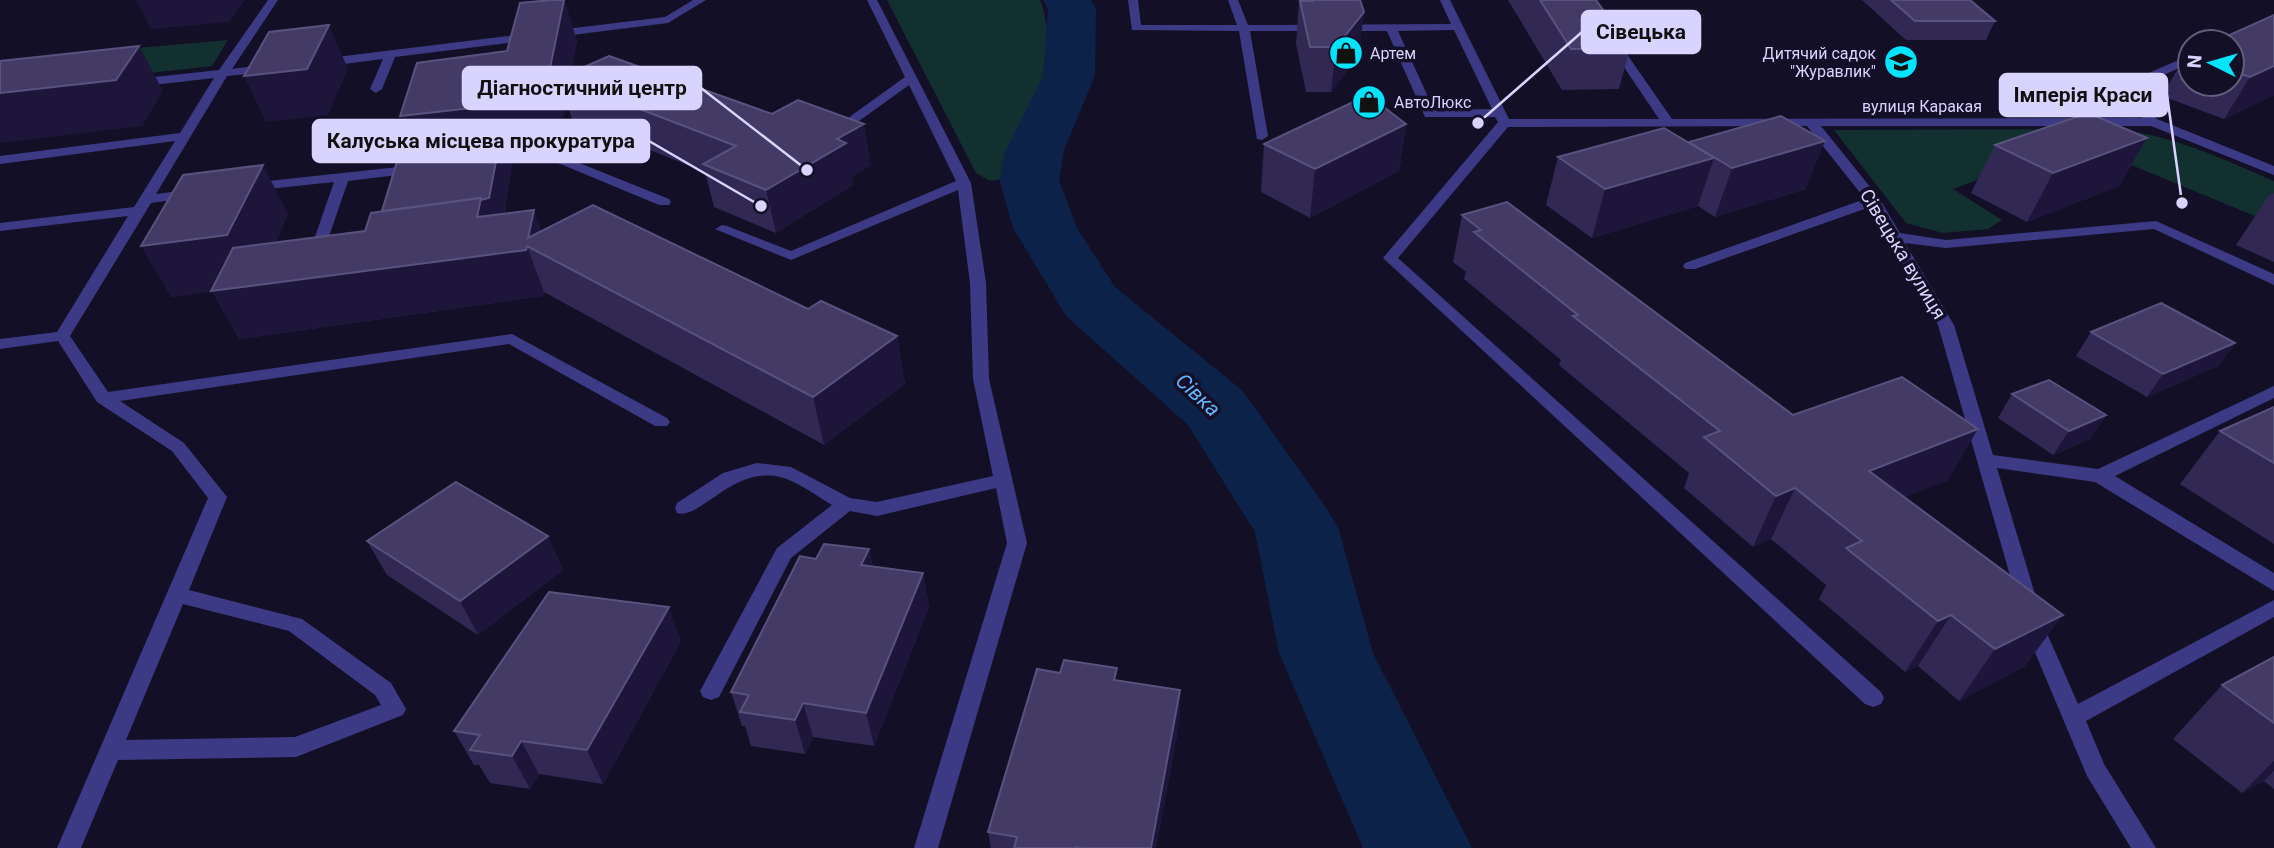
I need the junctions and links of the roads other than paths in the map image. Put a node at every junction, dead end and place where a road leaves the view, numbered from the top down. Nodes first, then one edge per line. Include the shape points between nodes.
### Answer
1 (273, 0) edge
2 (701, 0) edge
3 (872, 0) edge
4 (1133, 0) edge
5 (1233, 0) edge
6 (1445, 0) edge
7 (1391, 27) junction
8 (1458, 27) junction
9 (1244, 28) junction
10 (1607, 33) edge
11 (390, 56) junction
12 (313, 64) edge
13 (2176, 65) edge
14 (287, 66) edge
15 (223, 73) junction
16 (912, 77) junction
17 (127, 84) edge
18 (376, 89) dead end
19 (1502, 118) junction
20 (2153, 122) junction
21 (1668, 123) junction
22 (1812, 124) junction
23 (836, 131) edge
24 (184, 136) junction
25 (1262, 136) dead end
26 (0, 160) edge
27 (478, 162) edge
28 (438, 167) edge
29 (2274, 171) edge
30 (342, 178) junction
31 (964, 183) junction
32 (239, 189) edge
33 (213, 191) edge
34 (1874, 201) junction
35 (664, 202) dead end
36 (143, 205) junction
37 (0, 227) edge
38 (722, 229) dead end
39 (1897, 237) junction
40 (326, 261) edge
41 (1689, 266) dead end
42 (2274, 280) edge
43 (62, 336) junction
44 (0, 344) edge
45 (2274, 391) edge
46 (103, 398) junction
47 (661, 422) dead end
48 (1986, 460) junction
49 (2100, 476) junction
50 (1003, 480) junction
51 (846, 504) junction
52 (684, 508) dead end
53 (2274, 583) edge
54 (177, 595) junction
55 (2274, 608) edge
56 (711, 691) dead end
57 (1873, 698) dead end
58 (2073, 717) junction
59 (112, 750) junction
60 (69, 848) edge
61 (926, 848) edge
62 (2144, 848) edge

1 - 15 street
2 - 11 street via 668,20
3 - 16 street
4 - 9 street via 1136,28
5 - 9 street
6 - 8 street
7 - 8 street
7 - 9 street
7 - 19 street via 1429,114
8 - 19 street
9 - 25 street
10 - 21 street
11 - 12 street
11 - 18 street
13 - 20 street via 2123,89
14 - 15 street
15 - 17 street
15 - 24 street
16 - 23 street
16 - 31 street
19 - 21 street
19 - 57 street via 1390,258
20 - 22 street, вулиця Каракая
20 - 29 street, вулиця Каракая
21 - 22 street
22 - 34 street, Сівецька вулиця
24 - 26 street
24 - 36 street
27 - 35 street via 547,155
28 - 30 street
30 - 32 street
30 - 40 street via 313,263
31 - 38 street via 791,256
31 - 50 street via 978,283 981,379
33 - 36 street
34 - 39 street, Сівецька вулиця
34 - 41 street
36 - 37 street
36 - 43 street
39 - 42 street via 1946,244 2156,225
39 - 48 street, Сівецька вулиця via 1946,325
43 - 44 street
43 - 46 street
45 - 49 street
46 - 47 street via 512,339
46 - 54 street via 178,447 218,497
48 - 49 street
48 - 58 street, Сівецька вулиця via 2036,631
49 - 53 street
50 - 51 street via 877,509
50 - 61 street via 1017,543 1015,559
51 - 52 street via 785,471 764,469 729,477
51 - 56 street via 784,553
54 - 59 street
54 - 59 street via 295,625 383,689 395,709 296,747
55 - 58 street
58 - 62 street, Сівецька вулиця via 2095,769
59 - 60 street

